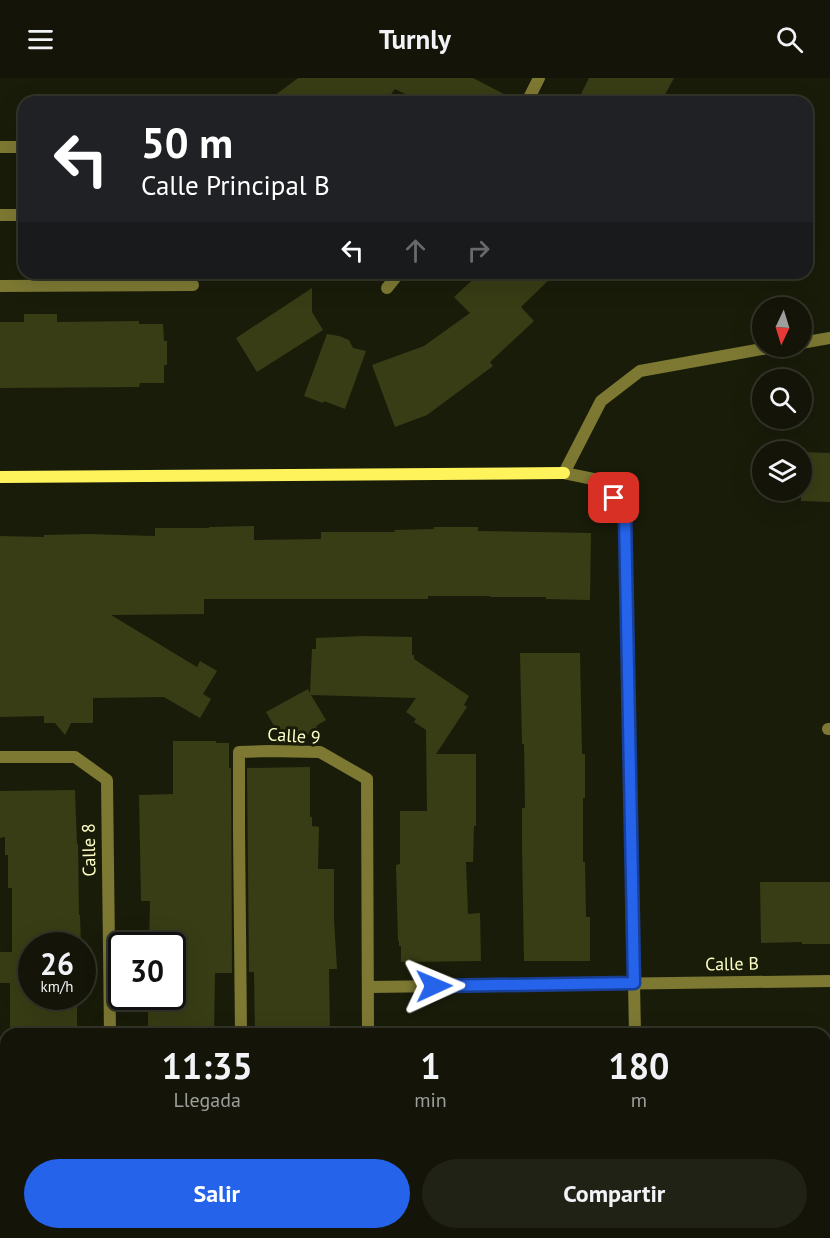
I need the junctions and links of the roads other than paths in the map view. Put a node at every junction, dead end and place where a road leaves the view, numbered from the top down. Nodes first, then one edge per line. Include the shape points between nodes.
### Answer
1 (539, 78) edge
2 (530, 96) edge
3 (0, 147) edge
4 (18, 147) edge
5 (18, 214) edge
6 (0, 215) edge
7 (394, 279) edge
8 (193, 285) dead end
9 (0, 286) edge
10 (387, 288) dead end
11 (830, 338) edge
12 (812, 341) edge
13 (752, 351) edge
14 (564, 473) junction
15 (0, 477) edge
16 (0, 757) edge
17 (830, 981) edge
18 (634, 983) junction
19 (368, 987) junction
20 (110, 1028) edge
21 (241, 1028) edge
22 (368, 1028) edge
23 (635, 1028) edge

1 - 2 street
3 - 4 street
5 - 6 street
7 - 10 street
8 - 9 street
11 - 12 street
13 - 14 street via 640,370 601,401
14 - 15 street
14 - 18 street via 603,481 625,515
16 - 20 street, Calle 8 via 75,757 107,780
17 - 18 street, Calle B
18 - 19 street, Calle B
18 - 23 street
19 - 21 street, Calle 9 via 367,779 320,752 239,752
19 - 22 street, Calle 9

